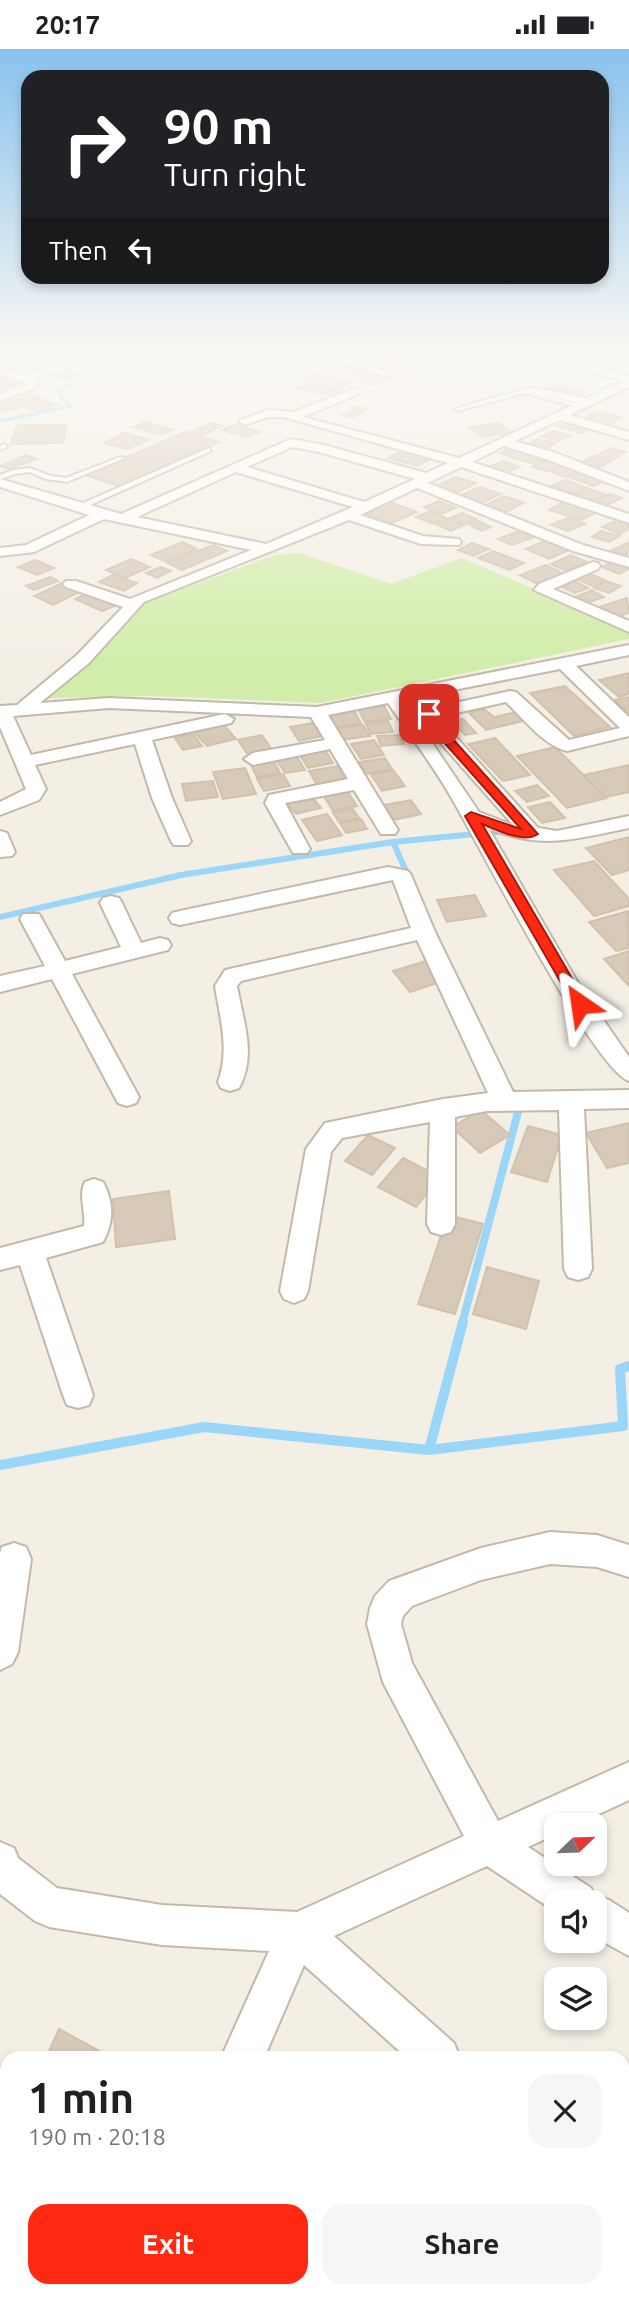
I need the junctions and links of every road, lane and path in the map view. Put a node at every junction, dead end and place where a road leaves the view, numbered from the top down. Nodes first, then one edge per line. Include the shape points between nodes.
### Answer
1 (117, 460) edge
2 (186, 460) edge
3 (253, 460) edge
4 (354, 460) edge
5 (452, 460) edge
6 (465, 460) edge
7 (561, 460) edge
8 (460, 462) junction
9 (236, 468) junction
10 (0, 477) edge
11 (422, 480) junction
12 (0, 483) edge
13 (629, 487) edge
14 (78, 507) junction
15 (366, 507) junction
16 (102, 514) junction
17 (348, 515) junction
18 (123, 518) junction
19 (629, 519) edge
20 (454, 542) dead end
21 (267, 549) junction
22 (0, 552) edge
23 (629, 563) edge
24 (593, 566) dead end
25 (71, 583) dead end
26 (132, 605) junction
27 (629, 627) edge
28 (629, 650) edge
29 (564, 663) junction
30 (393, 698) junction
31 (24, 708) junction
32 (1, 711) edge
33 (319, 716) junction
34 (629, 729) edge
35 (142, 736) junction
36 (335, 743) junction
37 (253, 759) dead end
38 (25, 762) junction
39 (359, 783) junction
40 (0, 809) edge
41 (629, 823) edge
42 (477, 827) junction
43 (388, 830) dead end
44 (532, 834) junction
45 (181, 841) dead end
46 (300, 849) dead end
47 (111, 903) dead end
48 (180, 918) dead end
49 (31, 919) dead end
50 (424, 932) junction
51 (160, 945) dead end
52 (135, 951) junction
53 (57, 970) junction
54 (0, 985) edge
55 (629, 1072) edge
56 (230, 1082) dead end
57 (127, 1097) dead end
58 (629, 1099) edge
59 (571, 1100) junction
60 (505, 1102) junction
61 (443, 1108) junction
62 (94, 1189) dead end
63 (442, 1224) dead end
64 (30, 1252) junction
65 (0, 1259) edge
66 (578, 1269) dead end
67 (294, 1291) dead end
68 (78, 1395) dead end
69 (14, 1559) dead end
70 (629, 1561) edge
71 (0, 1652) edge
72 (629, 1781) edge
73 (490, 1845) junction
74 (0, 1862) edge
75 (559, 1890) edge
76 (607, 1922) edge
77 (298, 1932) junction
78 (629, 1936) edge
79 (245, 2051) edge
80 (431, 2051) edge

1 - 10 lane via 67,480 27,468
2 - 14 lane
3 - 9 street
4 - 11 street
5 - 8 street
6 - 8 street
7 - 13 street
8 - 11 street
8 - 19 street
9 - 15 street
9 - 18 street
11 - 15 street
11 - 23 street via 578,548
12 - 14 street
14 - 16 street
15 - 17 street
16 - 18 street
16 - 22 street via 29,549
17 - 20 street via 418,539
17 - 21 street
18 - 21 street
21 - 26 street via 149,594
24 - 27 street via 542,590
25 - 26 street
26 - 31 street via 83,659
28 - 29 street
29 - 30 street
29 - 34 street
30 - 33 street
30 - 42 street
31 - 32 street
31 - 33 street via 130,703
32 - 38 street
33 - 35 street via 226,719
33 - 36 street
34 - 44 street via 567,746 510,696 429,714
35 - 38 street
35 - 45 street
36 - 37 street
36 - 39 street
38 - 40 street via 35,791
39 - 43 street
39 - 46 street via 276,799
41 - 44 street via 563,837
42 - 44 street
42 - 55 street via 568,986
47 - 52 street
48 - 50 street via 394,873 403,878
49 - 53 street
50 - 56 street via 238,973 229,979 226,986 238,1062
50 - 60 street
51 - 52 street
52 - 53 street
53 - 54 street
53 - 57 street
58 - 59 street
59 - 60 street
59 - 66 street
60 - 61 street
61 - 63 street
61 - 67 street via 334,1130 319,1149
62 - 64 street via 98,1228 93,1234
64 - 65 street
64 - 68 street
69 - 71 street
70 - 73 street via 597,1551 550,1548 426,1583 401,1593 387,1608 384,1624 396,1669
72 - 73 street
73 - 75 street
73 - 77 street
74 - 77 street via 4,1871 48,1907 162,1925
76 - 78 street
77 - 79 street
77 - 80 street

